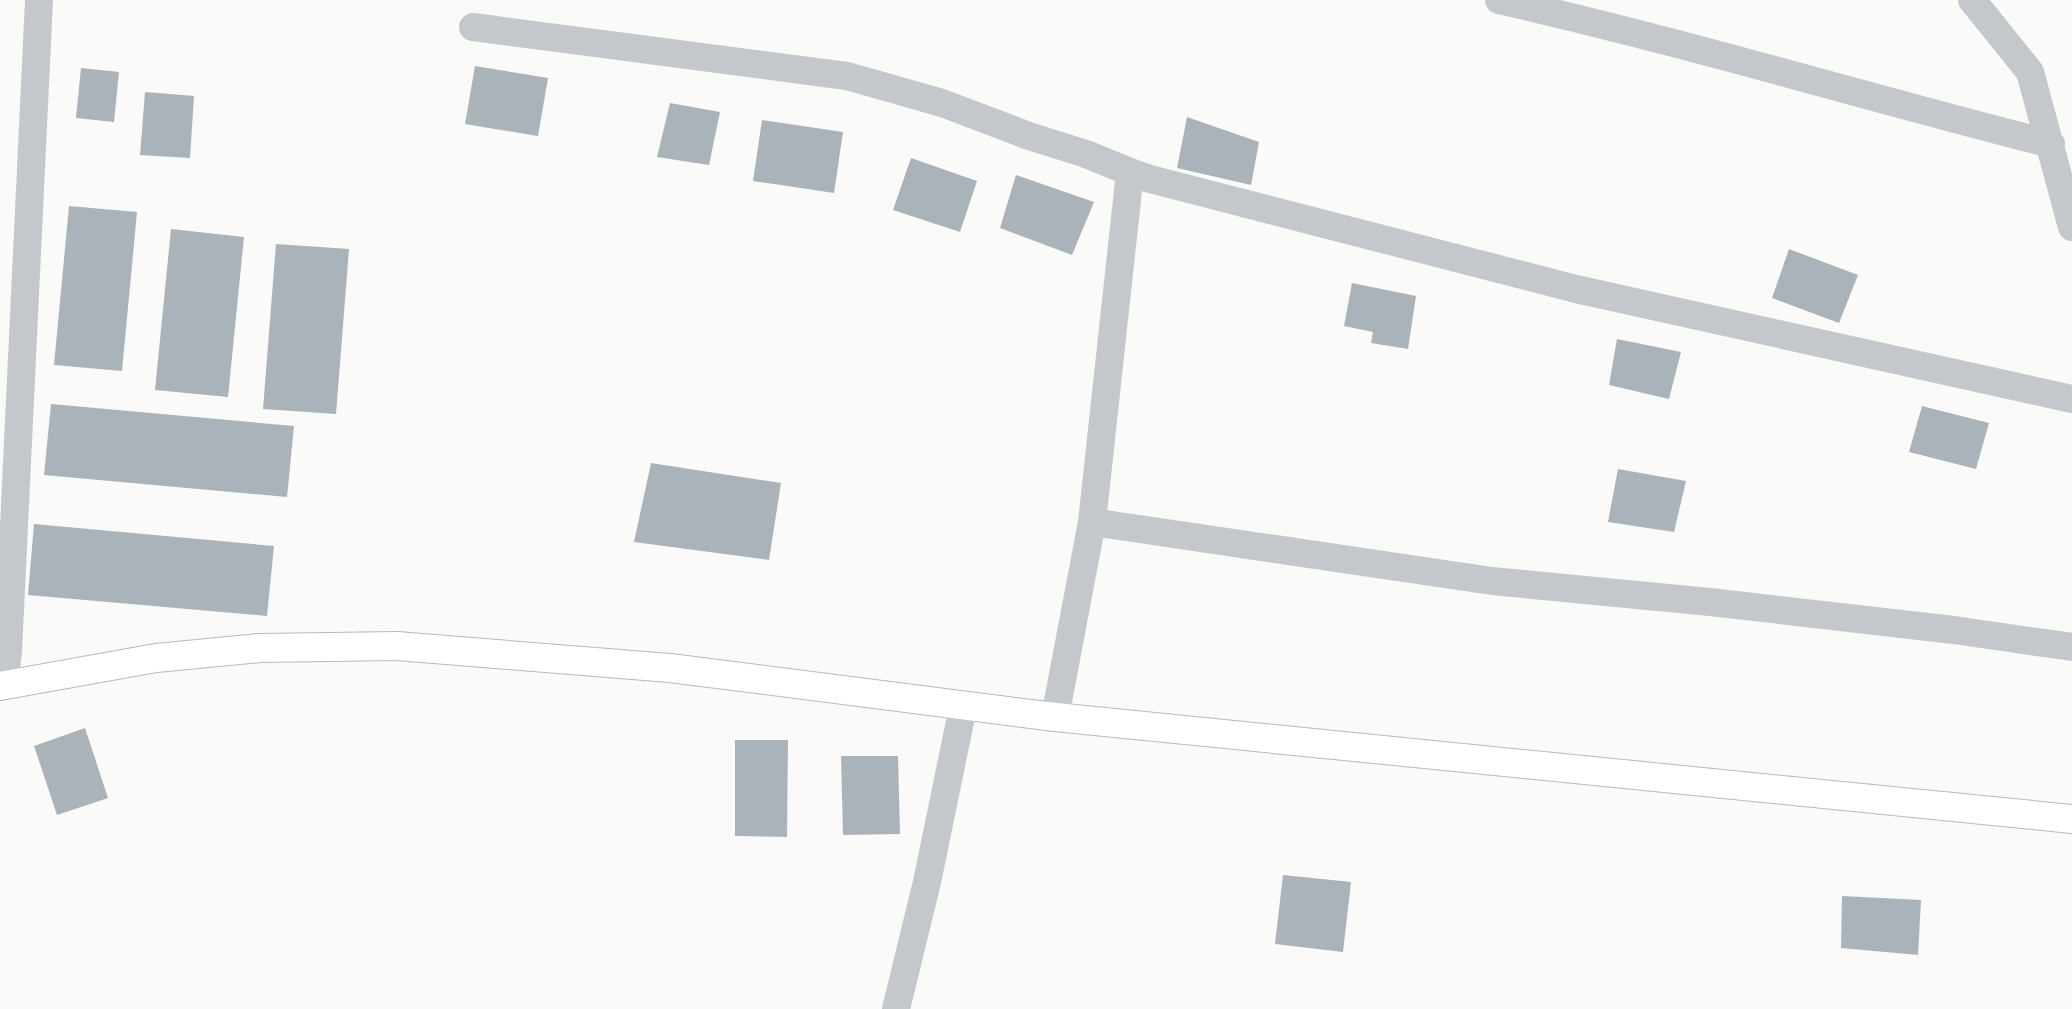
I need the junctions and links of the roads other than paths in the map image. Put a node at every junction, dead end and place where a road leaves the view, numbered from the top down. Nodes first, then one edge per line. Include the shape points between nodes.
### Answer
1 (40, 0) edge
2 (1499, 0) edge
3 (1972, 0) edge
4 (473, 27) dead end
5 (2051, 144) junction
6 (1130, 172) junction
7 (2072, 227) edge
8 (2072, 399) edge
9 (1092, 522) junction
10 (2072, 647) edge
11 (2, 686) edge
12 (963, 707) junction
13 (1056, 717) junction
14 (2072, 820) edge
15 (896, 1009) edge

1 - 11 street via 8,652
2 - 5 street via 1702,49 1886,102
3 - 5 street via 2030,72
4 - 6 street via 847,76 942,103
5 - 7 street
6 - 8 street via 1576,289
6 - 9 street
9 - 10 street via 1492,581 1710,602
9 - 13 street
11 - 12 main road via 156,658 260,648 397,646 670,668
12 - 13 main road
12 - 15 street via 927,882
13 - 14 main road

